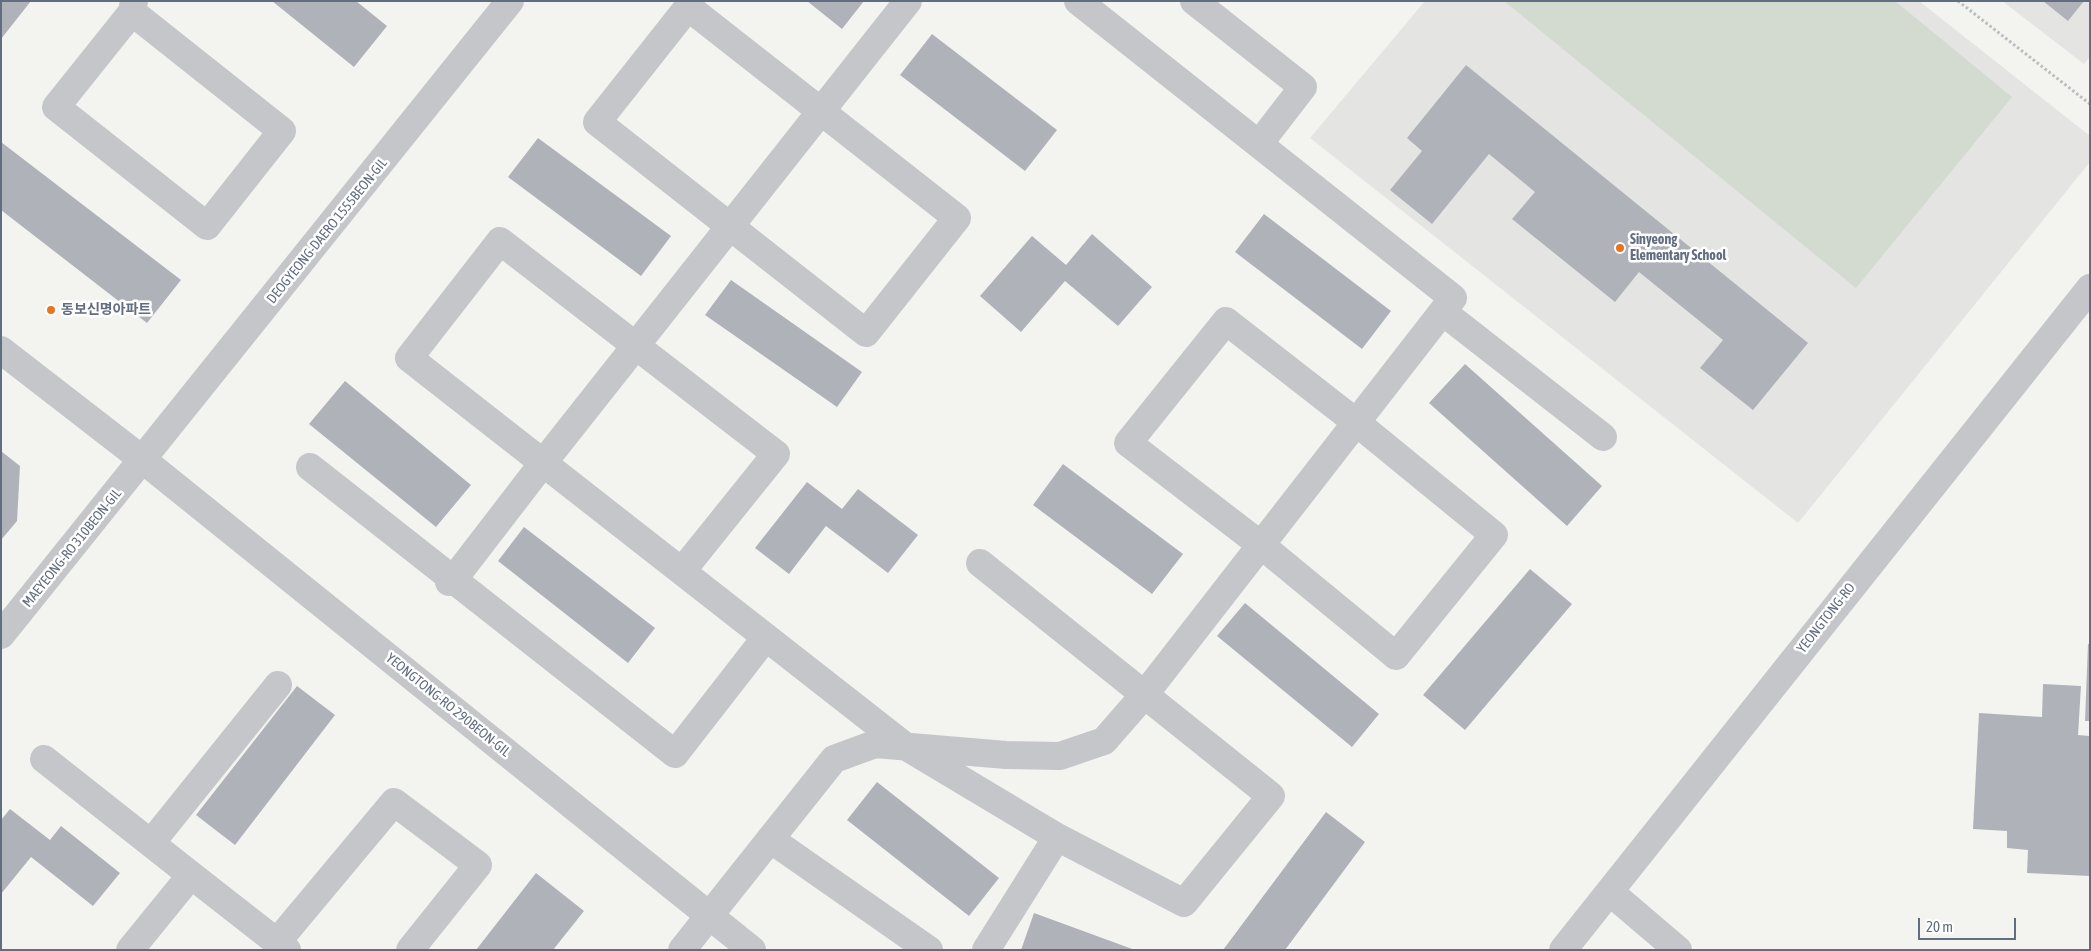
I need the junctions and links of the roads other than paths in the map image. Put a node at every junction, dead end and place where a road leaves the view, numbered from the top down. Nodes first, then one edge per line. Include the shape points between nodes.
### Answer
1 (510, 1) edge
2 (908, 1) edge
3 (1078, 1) edge
4 (1194, 1) edge
5 (133, 6) edge
6 (820, 112) junction
7 (1259, 144) junction
8 (731, 225) junction
9 (2090, 288) edge
10 (1443, 312) junction
11 (636, 345) junction
12 (1, 350) edge
13 (1357, 422) junction
14 (1603, 436) dead end
15 (143, 460) junction
16 (543, 463) junction
17 (310, 467) dead end
18 (1261, 545) junction
19 (980, 563) dead end
20 (682, 571) junction
21 (451, 581) junction
22 (1, 635) edge
23 (766, 637) junction
24 (278, 685) dead end
25 (1145, 694) junction
26 (905, 746) junction
27 (44, 759) dead end
28 (1057, 837) junction
29 (770, 839) junction
30 (152, 843) junction
31 (190, 875) junction
32 (1610, 892) junction
33 (710, 916) junction
34 (282, 946) edge
35 (130, 950) edge
36 (410, 950) edge
37 (682, 950) edge
38 (752, 950) edge
39 (929, 950) edge
40 (986, 950) edge
41 (1563, 950) edge
42 (1678, 950) edge

1 - 15 street, DEOGYEONG-DAERO 1555BEON-GIL
2 - 6 street
3 - 7 street
4 - 7 street via 1303,87
5 - 5 street via 282,131 207,226 56,106
6 - 8 street
6 - 8 street via 688,7 597,122
6 - 8 street via 957,218 939,241 866,333
7 - 10 street via 1453,298
8 - 11 street
9 - 32 street, YEONGTONG-RO
10 - 13 street
10 - 14 street
11 - 16 street
11 - 16 street via 500,241 409,358
11 - 20 street via 776,454
12 - 15 street, YEONGTONG-RO 290BEON-GIL
13 - 18 street
13 - 18 street via 1226,321 1128,443
13 - 18 street via 1494,535 1396,656
15 - 22 street, MAEYEONG-RO 310BEON-GIL
15 - 33 street, YEONGTONG-RO 290BEON-GIL
16 - 20 street
16 - 21 street
17 - 21 street
18 - 25 street
19 - 25 street
20 - 23 street
21 - 23 street via 675,754
23 - 26 street
24 - 30 street
25 - 26 street via 1104,740 1060,756
25 - 28 street via 1271,796 1184,903
26 - 28 street
26 - 29 street via 875,744 834,760
27 - 30 street
28 - 40 street
29 - 33 street
29 - 39 street
30 - 31 street
31 - 34 street
31 - 35 street
32 - 41 street, YEONGTONG-RO
32 - 42 street
33 - 37 street
33 - 38 street, YEONGTONG-RO 290BEON-GIL
34 - 36 street via 394,802 478,865

